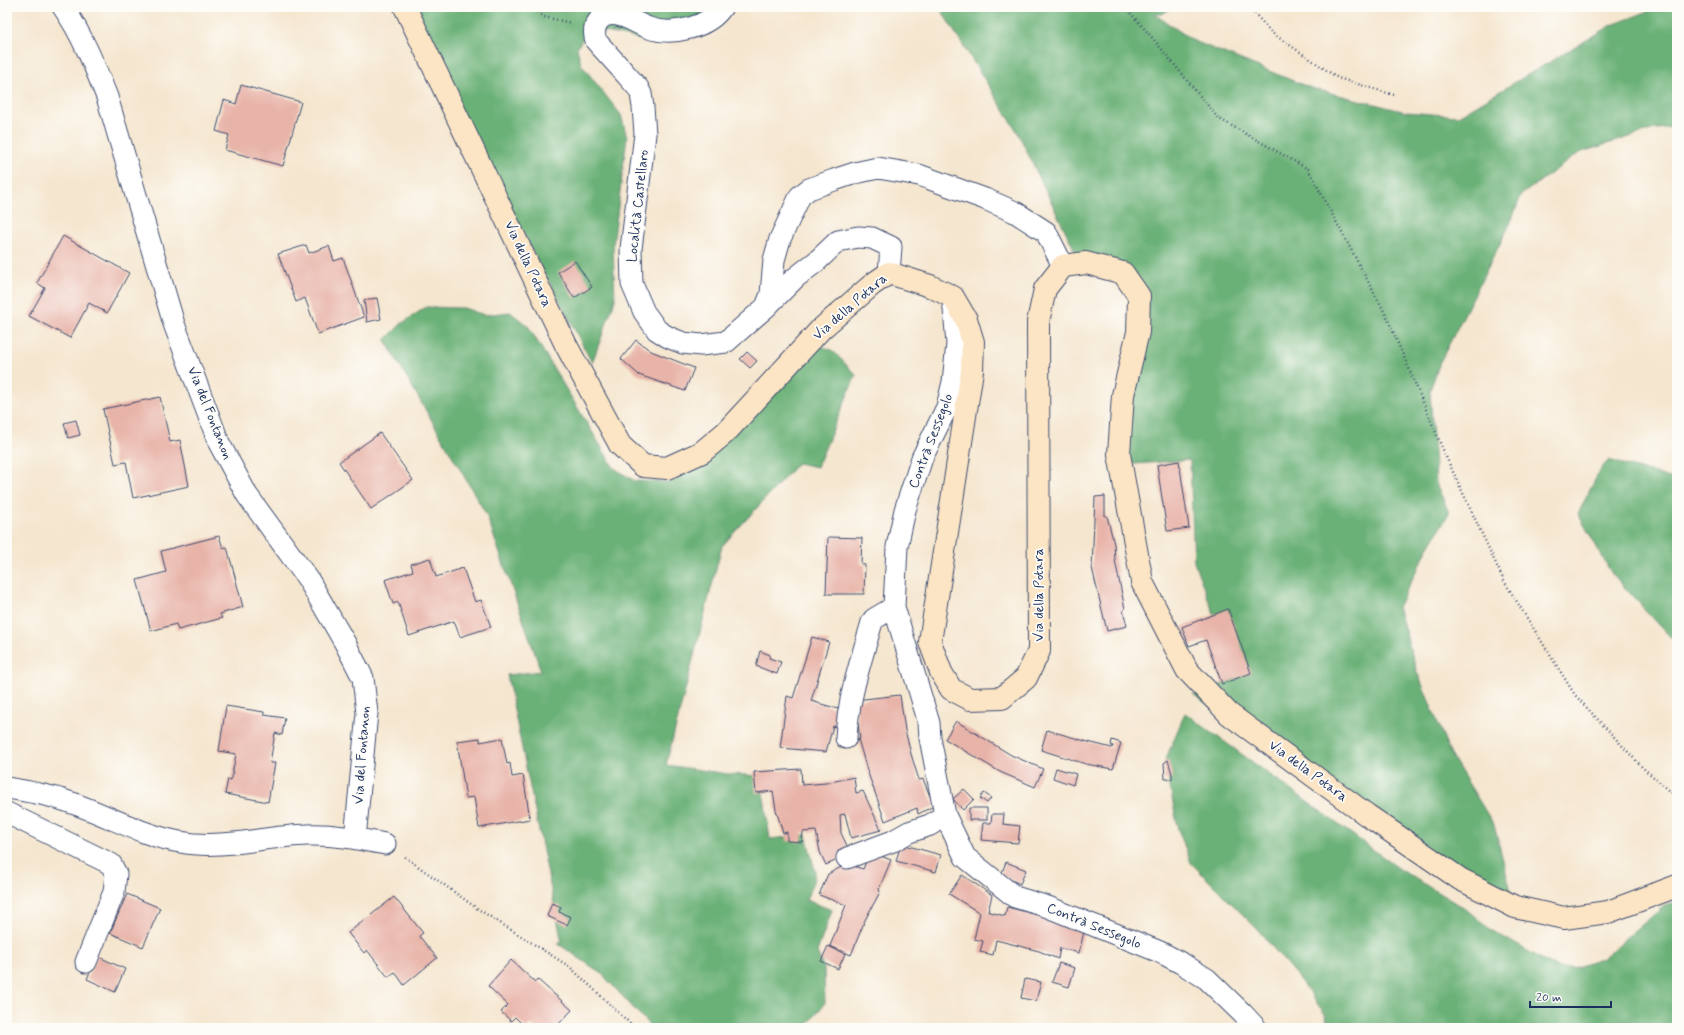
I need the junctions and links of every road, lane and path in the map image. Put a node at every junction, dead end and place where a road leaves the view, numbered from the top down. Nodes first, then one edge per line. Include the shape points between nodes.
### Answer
1 (63, 7) edge
2 (405, 7) edge
3 (532, 7) edge
4 (722, 7) edge
5 (1125, 7) edge
6 (1249, 7) edge
7 (573, 24) dead end
8 (1394, 95) dead end
9 (1063, 266) junction
10 (889, 273) junction
11 (953, 297) junction
12 (766, 307) junction
13 (894, 607) junction
14 (846, 738) dead end
15 (7, 788) edge
16 (1677, 798) edge
17 (7, 813) edge
18 (945, 815) junction
19 (356, 828) dead end
20 (386, 844) joint
21 (847, 858) dead end
22 (1677, 886) edge
23 (86, 962) dead end
24 (635, 1028) edge
25 (1256, 1028) edge

1 - 19 street, Via del Fontanon via 96,68 108,97 174,324 219,443 247,495 308,579 363,678 367,713
2 - 10 street, Via della Potara via 566,345 620,445 643,466 667,468 702,452 726,432 821,329
3 - 7 path via 544,18
4 - 12 street, Località Castellaro via 702,24 667,31 609,14 598,21 594,36 600,48 638,88 643,107 645,134 631,248 632,284 644,312 657,330 668,337 683,343 701,345 726,342
5 - 16 path via 1218,118 1308,169 1386,315 1447,459 1504,581 1575,695 1643,768
6 - 8 path via 1272,33 1338,78
9 - 11 street, Via della Potara via 1045,288 1038,322 1039,651 1026,678 1002,698 970,699 951,689 940,672 930,642 972,371 973,342 966,319
9 - 12 street via 1046,232 1015,212 919,175 878,168 834,180 809,189 800,196 780,239 774,260 771,294
9 - 22 street, Via della Potara via 1086,263 1123,273 1139,296 1138,332 1123,395 1119,454 1142,582 1188,670 1229,714 1460,879 1515,907 1564,918 1608,912
10 - 11 street, Via della Potara via 930,286
10 - 12 street, Località Castellaro via 891,247 872,238 838,240
11 - 13 street, Contrà Sessegolo via 957,344 953,382 947,407 922,458 905,510 897,547
13 - 14 street via 872,622 852,691 847,714
13 - 18 street, Contrà Sessegolo via 929,723
15 - 20 street via 64,800 147,834 181,842 220,845 306,835 343,836
17 - 23 street via 111,864 116,874 114,892
18 - 21 street via 930,825
18 - 25 street, Contrà Sessegolo via 964,857 1015,897 1048,907 1181,963 1207,979
20 - 24 path via 478,909 570,967

